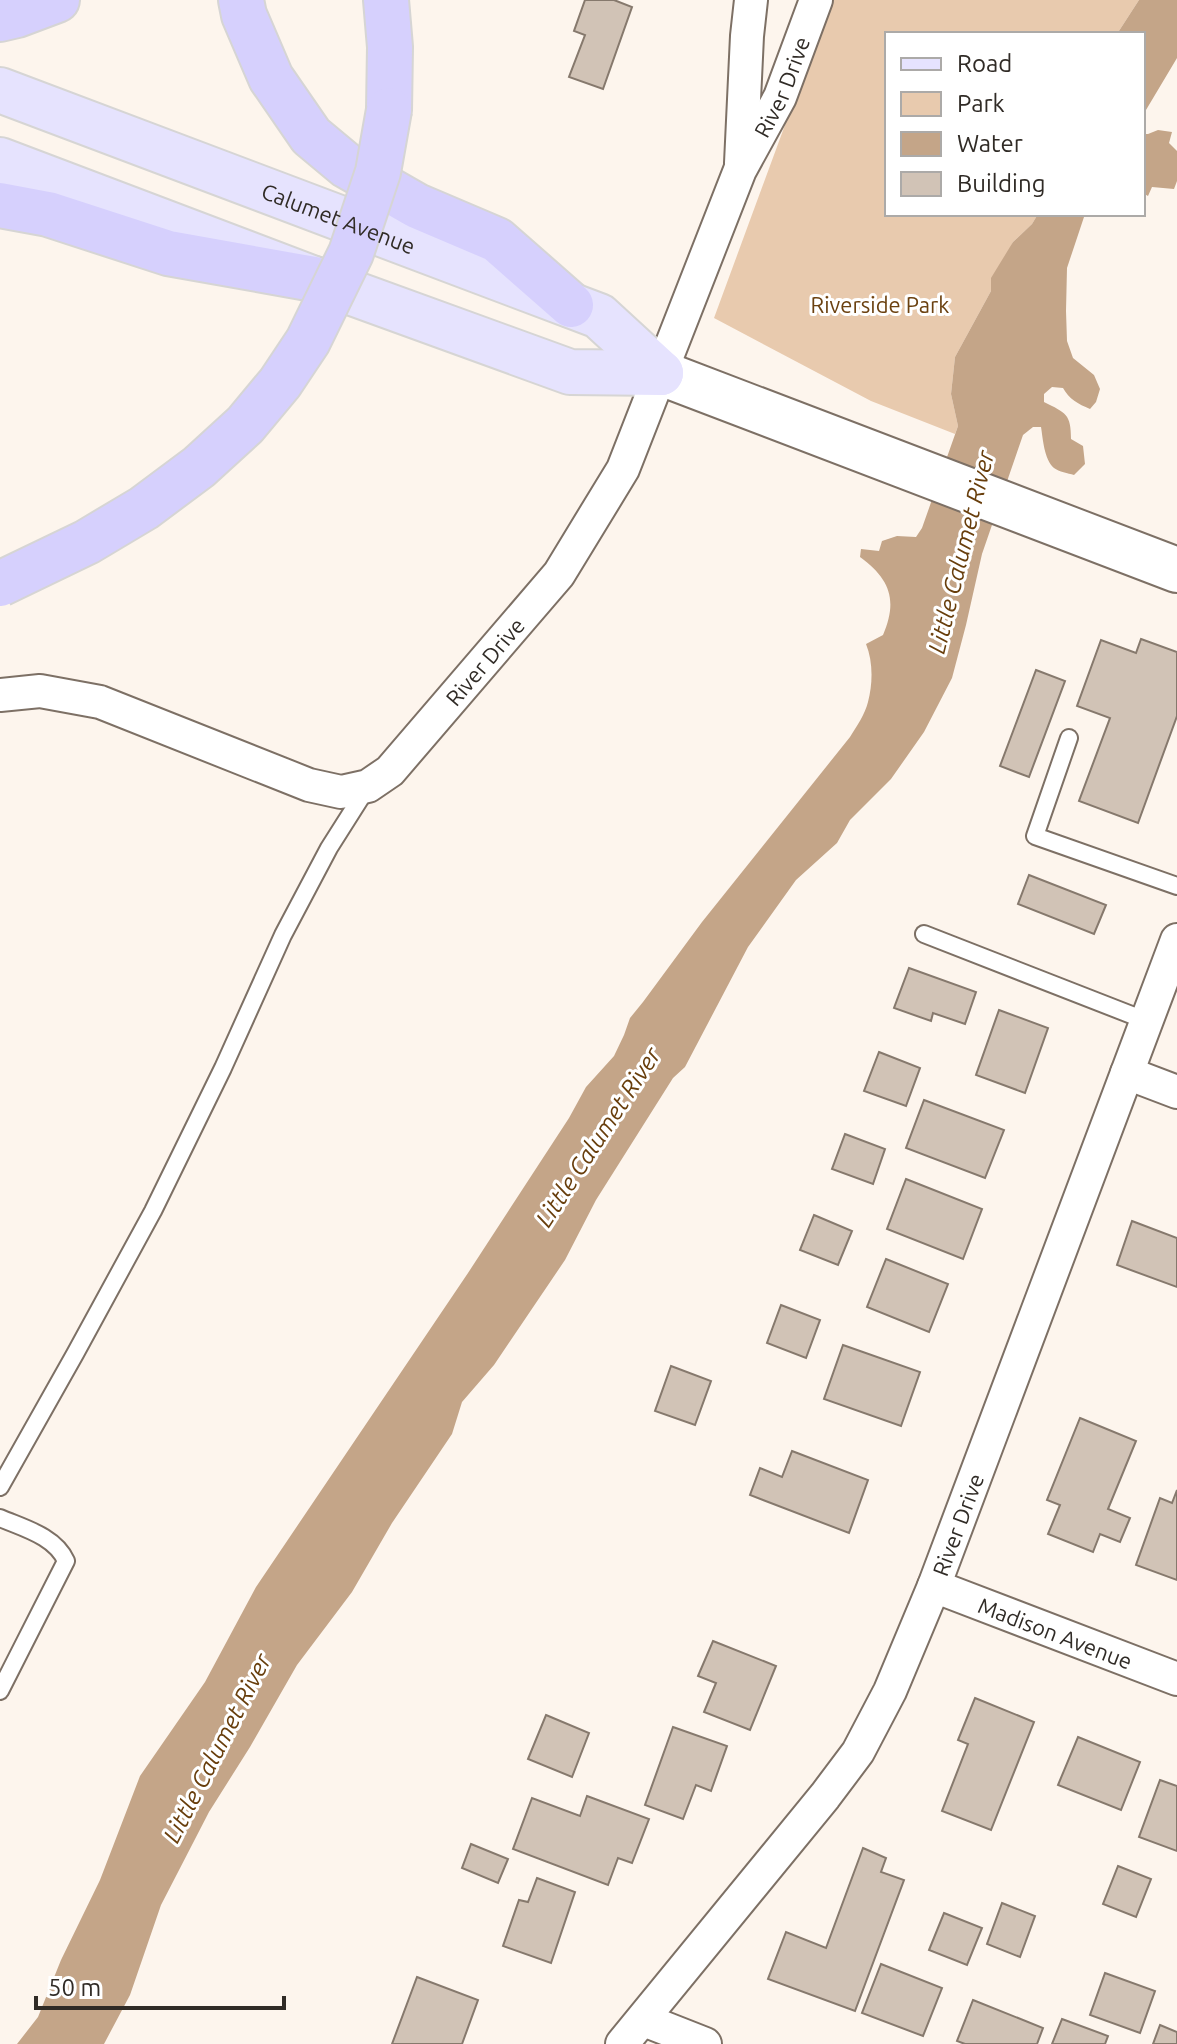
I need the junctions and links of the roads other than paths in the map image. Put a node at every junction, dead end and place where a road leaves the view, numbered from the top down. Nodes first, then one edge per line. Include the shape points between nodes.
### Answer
1 (57, 0) edge
2 (241, 0) edge
3 (386, 0) edge
4 (751, 0) edge
5 (816, 0) edge
6 (0, 19) edge
7 (0, 90) edge
8 (0, 160) edge
9 (740, 170) junction
10 (0, 205) edge
11 (314, 279) junction
12 (571, 305) junction
13 (661, 373) junction
14 (1177, 570) edge
15 (0, 584) edge
16 (0, 695) edge
17 (1069, 738) dead end
18 (368, 786) junction
19 (1177, 886) edge
20 (924, 934) dead end
21 (1177, 940) edge
22 (1147, 1021) junction
23 (1127, 1073) junction
24 (1177, 1092) edge
25 (0, 1487) edge
26 (0, 1518) edge
27 (934, 1586) junction
28 (1177, 1679) edge
29 (0, 1691) edge
30 (633, 2032) edge
31 (705, 2044) edge

1 - 6 highway
2 - 12 highway via 271,78 311,136 347,166 417,206 497,240
3 - 15 highway, bridge via 389,110 378,172 351,253 308,341 245,425 199,467 87,542
4 - 9 street, River Drive
5 - 9 street, River Drive via 780,97
7 - 12 main road, Calumet Avenue
8 - 11 main road, Calumet Avenue
9 - 13 street, River Drive
10 - 11 highway via 48,214 168,253
11 - 13 main road, Calumet Avenue via 570,372
12 - 13 main road, Calumet Avenue via 599,316
13 - 14 main road, Calumet Avenue
13 - 18 street, River Drive via 623,469 559,574 390,771
16 - 18 street via 40,691 100,702 309,785 341,792
17 - 19 lane via 1035,836
18 - 25 lane via 283,935 153,1211
20 - 22 lane
21 - 22 street, River Drive
22 - 23 street, River Drive
23 - 24 street
23 - 27 street, River Drive
26 - 29 lane via 51,1541 66,1561
27 - 28 street, Madison Avenue
27 - 30 street, River Drive via 858,1752
30 - 31 street

